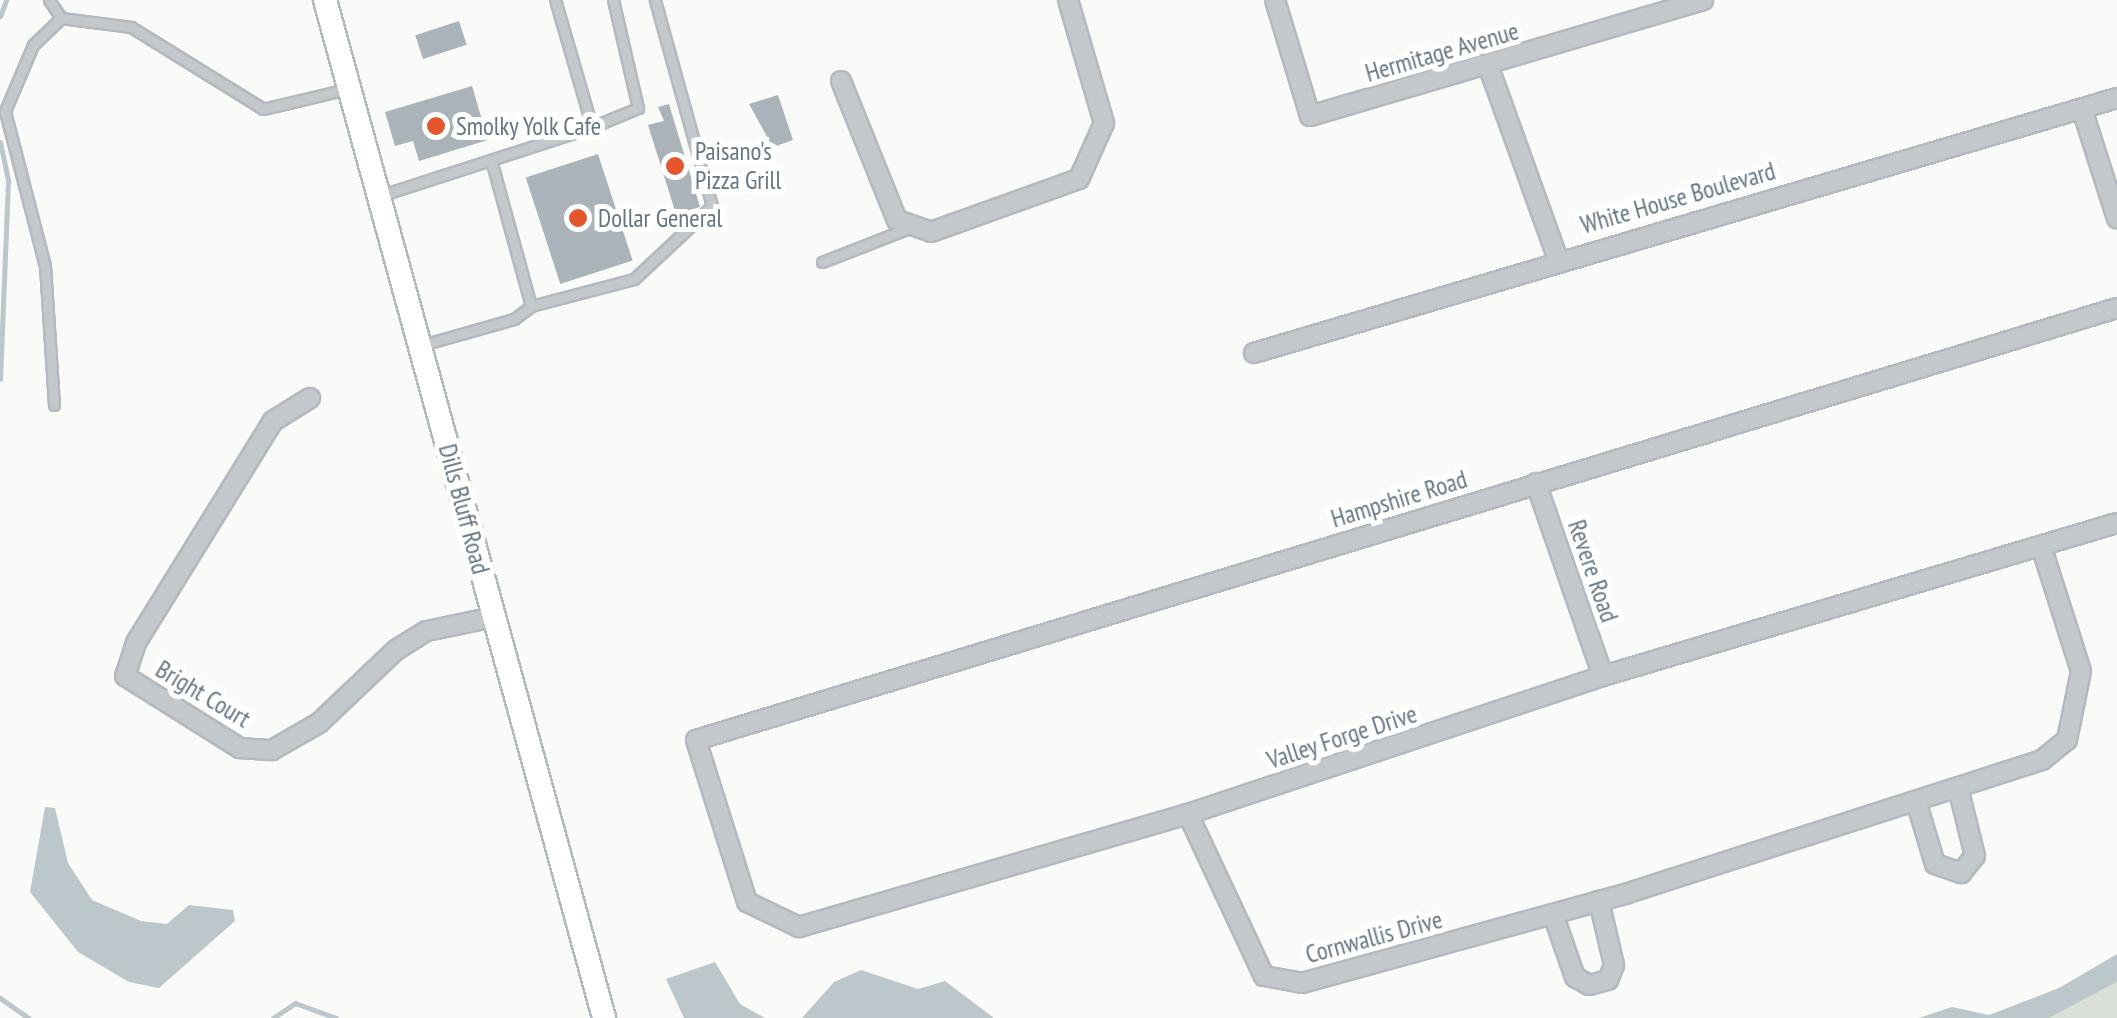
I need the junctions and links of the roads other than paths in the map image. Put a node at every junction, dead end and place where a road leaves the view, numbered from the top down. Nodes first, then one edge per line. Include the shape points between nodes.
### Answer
1 (50, 0) edge
2 (325, 0) edge
3 (555, 0) edge
4 (612, 0) edge
5 (654, 0) edge
6 (1068, 0) edge
7 (1275, 0) edge
8 (1703, 0) edge
9 (61, 18) junction
10 (1488, 65) junction
11 (841, 81) dead end
12 (349, 88) junction
13 (2117, 98) edge
14 (2082, 109) junction
15 (592, 127) junction
16 (491, 160) junction
17 (379, 196) junction
18 (2117, 219) edge
19 (915, 226) junction
20 (1558, 258) junction
21 (822, 262) dead end
22 (531, 306) junction
23 (2117, 308) edge
24 (420, 346) junction
25 (1254, 352) dead end
26 (310, 398) dead end
27 (54, 405) dead end
28 (1536, 483) junction
29 (2117, 524) edge
30 (2042, 549) junction
31 (494, 617) junction
32 (1603, 676) junction
33 (696, 740) joint
34 (1958, 788) junction
35 (1916, 801) junction
36 (1188, 814) junction
37 (1598, 901) junction
38 (1553, 914) junction
39 (604, 1018) edge

1 - 9 lane
2 - 12 street, Dills Bluff Road
3 - 15 lane
4 - 15 lane via 638,108
5 - 22 lane via 712,206 634,280
6 - 19 street via 1104,124 1079,179 931,232
7 - 10 street, Hermitage Avenue via 1310,116
8 - 10 street, Hermitage Avenue
9 - 12 lane via 131,27 262,109
9 - 27 lane via 33,45 5,111 44,266
10 - 20 street
11 - 19 street via 896,220
12 - 17 street, Dills Bluff Road
13 - 14 street, White House Boulevard
14 - 18 street
14 - 20 street, White House Boulevard
15 - 16 lane
16 - 17 lane
16 - 22 lane
17 - 24 street, Dills Bluff Road
19 - 21 lane
20 - 25 street, White House Boulevard
22 - 24 lane via 514,319
23 - 28 street, Hampshire Road
24 - 31 street, Dills Bluff Road
26 - 31 street, Bright Court via 272,421 136,643 125,676 240,748 272,750 319,723 396,650 428,632
28 - 32 street, Revere Road
28 - 33 street, Hampshire Road
29 - 30 street, Valley Forge Drive
30 - 32 street, Valley Forge Drive
30 - 34 street, Cornwallis Drive via 2082,671 2067,740 2042,760
31 - 39 street, Dills Bluff Road
32 - 36 street, Valley Forge Drive
33 - 36 street, Valley Forge Drive via 747,902 800,926
34 - 35 street, Cornwallis Drive
34 - 35 street via 1975,856 1957,874 1935,864
35 - 37 street, Cornwallis Drive
36 - 38 street, Cornwallis Drive via 1264,976 1302,983
37 - 38 street, Cornwallis Drive
37 - 38 street via 1614,965 1608,980 1589,986 1575,978

